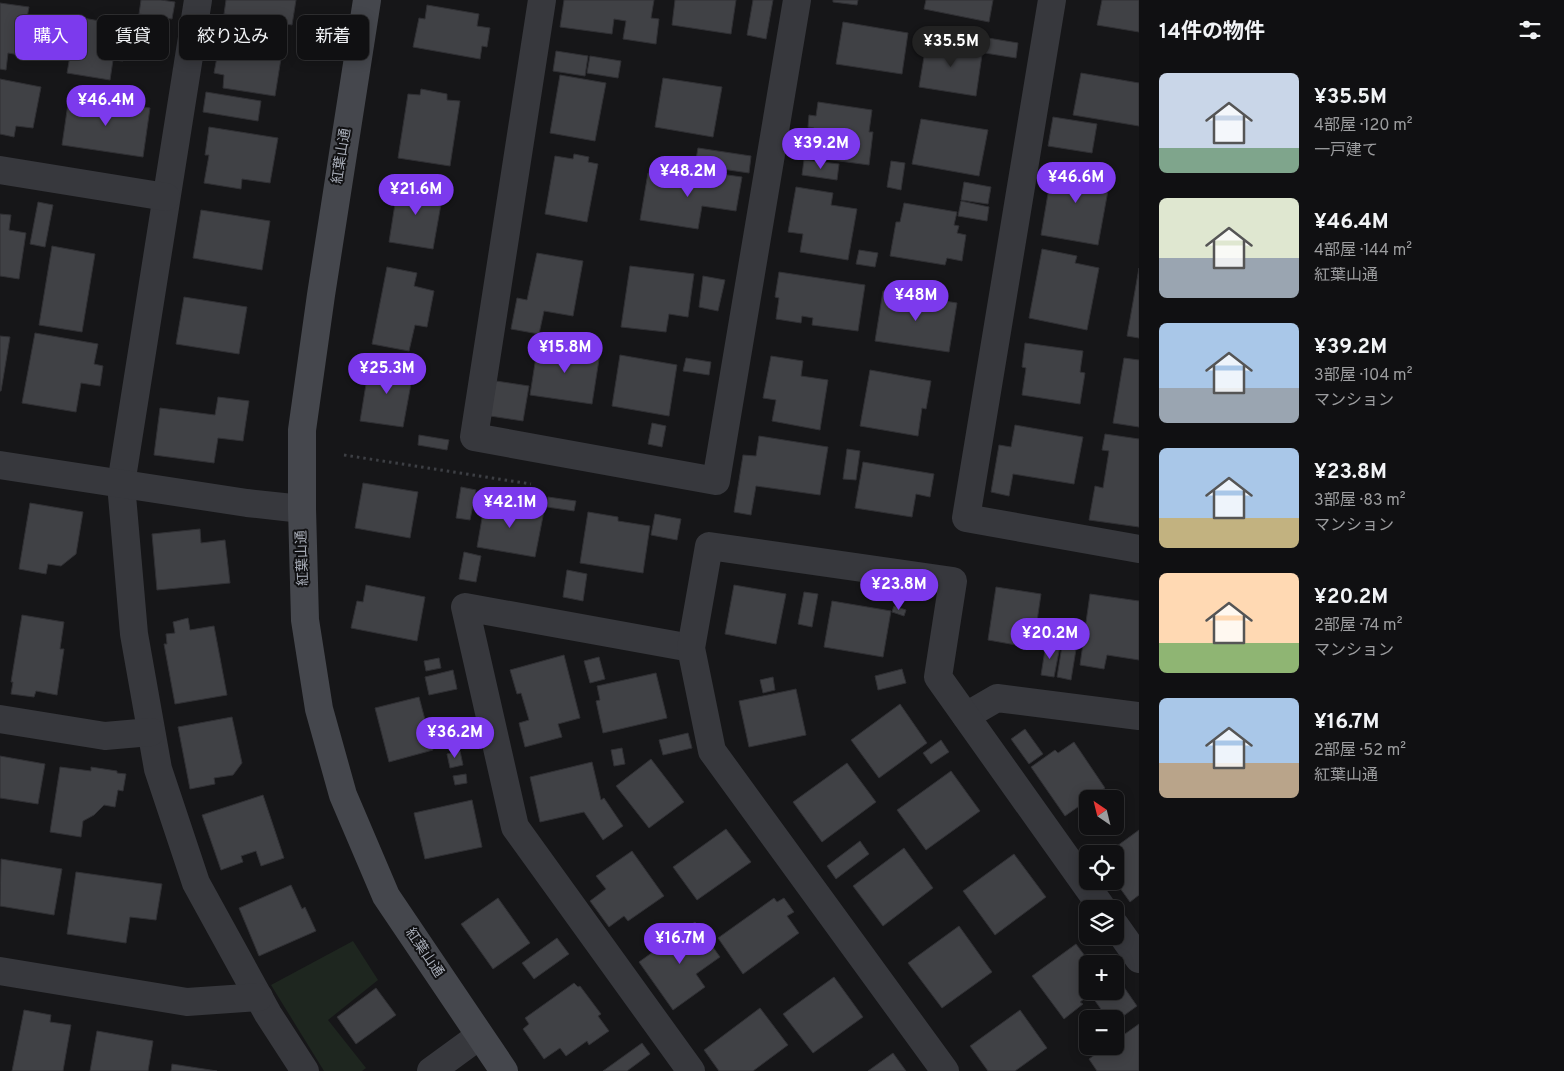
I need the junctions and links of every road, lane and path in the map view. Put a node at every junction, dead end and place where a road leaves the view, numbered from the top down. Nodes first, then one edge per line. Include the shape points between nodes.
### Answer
1 (198, 0) edge
2 (367, 0) edge
3 (542, 0) edge
4 (797, 0) edge
5 (1052, 0) edge
6 (0, 170) edge
7 (166, 196) junction
8 (0, 465) edge
9 (121, 484) junction
10 (302, 509) junction
11 (1139, 550) edge
12 (691, 648) junction
13 (966, 716) junction
14 (1139, 716) edge
15 (0, 719) edge
16 (151, 732) junction
17 (1098, 900) edge
18 (1124, 937) edge
19 (1139, 958) edge
20 (0, 971) edge
21 (258, 997) junction
22 (479, 1036) junction
23 (305, 1071) edge
24 (431, 1071) edge
25 (504, 1071) edge
26 (691, 1071) edge
27 (945, 1071) edge

1 - 7 street
2 - 10 street, 紅葉山通 via 302,430
3 - 4 street via 474,437 716,481
5 - 11 street via 966,518
6 - 7 street
7 - 9 street
8 - 9 street
9 - 10 street
9 - 16 street via 134,634
10 - 22 street, 紅葉山通 via 305,620 319,709 343,795 386,896
12 - 13 street via 709,546 954,581 938,677
12 - 26 street via 465,608 515,827
12 - 27 street via 712,751
13 - 14 street via 997,698
13 - 17 street
15 - 16 street via 104,736
16 - 21 street via 158,770 196,883
18 - 19 street
20 - 21 street via 187,1002
21 - 23 street
22 - 24 street
22 - 25 street, 紅葉山通

